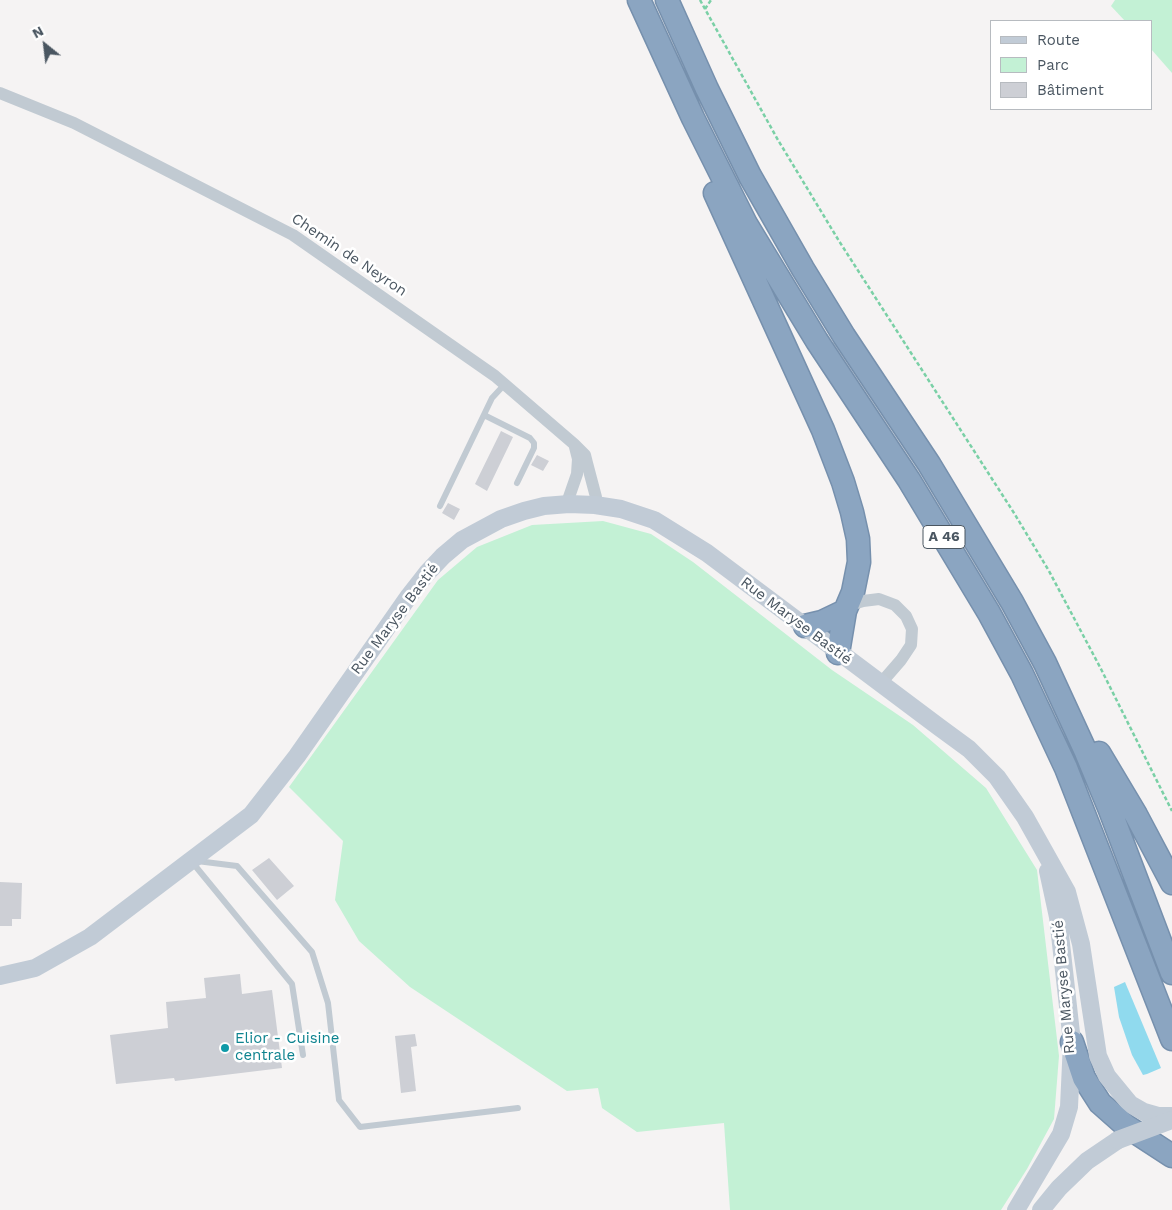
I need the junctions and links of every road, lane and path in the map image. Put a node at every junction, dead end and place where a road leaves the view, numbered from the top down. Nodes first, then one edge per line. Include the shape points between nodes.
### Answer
1 (639, 0) edge
2 (667, 0) edge
3 (700, 0) edge
4 (711, 0) edge
5 (705, 10) junction
6 (667, 61) junction
7 (0, 93) edge
8 (500, 380) junction
9 (484, 415) junction
10 (574, 444) junction
11 (517, 483) dead end
12 (569, 504) junction
13 (595, 505) junction
14 (440, 506) dead end
15 (846, 609) junction
16 (805, 626) junction
17 (838, 653) junction
18 (1045, 663) junction
19 (881, 683) junction
20 (1172, 811) edge
21 (1041, 843) junction
22 (191, 860) junction
23 (1172, 883) edge
24 (1172, 973) edge
25 (0, 976) edge
26 (1172, 1039) edge
27 (1072, 1042) junction
28 (303, 1055) dead end
29 (518, 1108) dead end
30 (1172, 1118) edge
31 (1172, 1156) edge
32 (1016, 1210) edge
33 (1041, 1210) edge

1 - 6 highway, A 46
2 - 18 highway, A 46 via 750,176 803,269 934,472
3 - 5 path
4 - 5 path
5 - 20 path via 839,242 1049,572
6 - 15 highway via 664,82 807,394 843,482 859,551 857,577
6 - 26 highway, A 46 via 718,169 766,258 910,480 1022,674 1066,768
7 - 8 street, Chemin de Neyron via 74,124 293,234
8 - 9 lane
8 - 10 street, Chemin de Neyron
9 - 11 lane via 534,443
9 - 14 lane
10 - 12 street via 577,474
10 - 13 street, Chemin de Neyron via 587,463
12 - 13 main road, Rue Maryse Bastié
12 - 22 main road, Rue Maryse Bastié via 544,506 500,519 462,540 443,556 409,596 297,756 251,815
13 - 16 main road, Rue Maryse Bastié via 621,509 654,520 707,554
15 - 16 highway via 822,622
15 - 17 highway
15 - 19 street via 863,601 879,599 895,605 906,616 912,629 911,645
16 - 17 main road, Rue Maryse Bastié
17 - 19 main road, Rue Maryse Bastié
18 - 23 highway via 1136,815
18 - 24 highway, A 46 via 1086,752
19 - 21 main road, Rue Maryse Bastié via 982,762 1011,795
21 - 27 main road, Rue Maryse Bastié via 1058,917
21 - 30 main road, Rue Maryse Bastié via 1067,892 1079,936 1098,1056 1107,1076 1130,1104 1144,1112
22 - 25 main road, Rue Maryse Bastié via 90,937 35,968
22 - 28 lane via 292,984
22 - 29 lane via 237,866 312,952 328,1003 339,1100 360,1127
27 - 31 highway via 1084,1078 1100,1103 1126,1126
27 - 32 main road, Rue Maryse Bastié via 1069,1107 1061,1134
30 - 33 main road, bridge via 1118,1140 1087,1160

